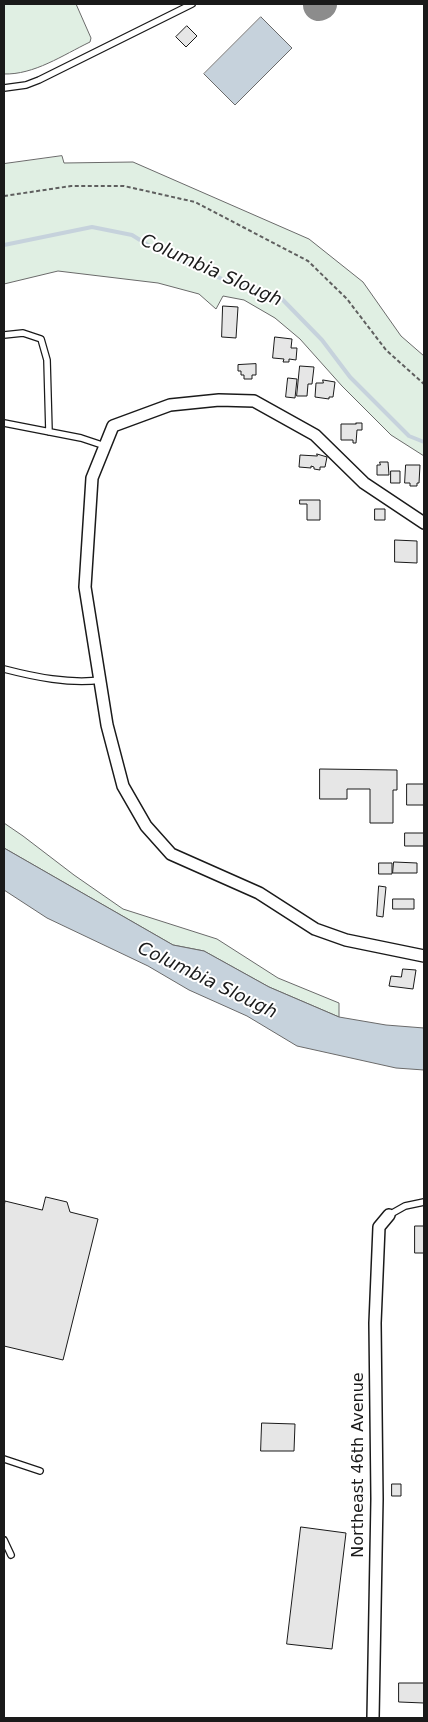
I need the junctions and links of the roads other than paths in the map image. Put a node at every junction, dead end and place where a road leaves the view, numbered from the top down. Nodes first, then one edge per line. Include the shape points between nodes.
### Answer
1 (192, 4) edge
2 (4, 88) edge
3 (4, 335) edge
4 (4, 423) edge
5 (49, 432) junction
6 (105, 446) junction
7 (424, 523) edge
8 (4, 669) edge
9 (100, 680) junction
10 (424, 956) edge
11 (424, 1202) edge
12 (389, 1215) joint
13 (4, 1459) edge
14 (40, 1471) dead end
15 (4, 1540) edge
16 (11, 1555) dead end
17 (373, 1718) edge

1 - 2 lane via 39,80
3 - 5 lane via 23,333 41,339 47,360
4 - 5 lane
5 - 6 lane
6 - 7 street via 113,426 170,405 254,401 316,435 364,483
6 - 9 street via 92,478 85,587
8 - 9 lane via 84,682
9 - 10 street via 107,725 123,786 146,826 172,854 259,893 329,935
11 - 12 lane via 404,1206
12 - 17 street, Northeast 46th Avenue via 379,1227 375,1322 377,1499
13 - 14 lane
15 - 16 lane

